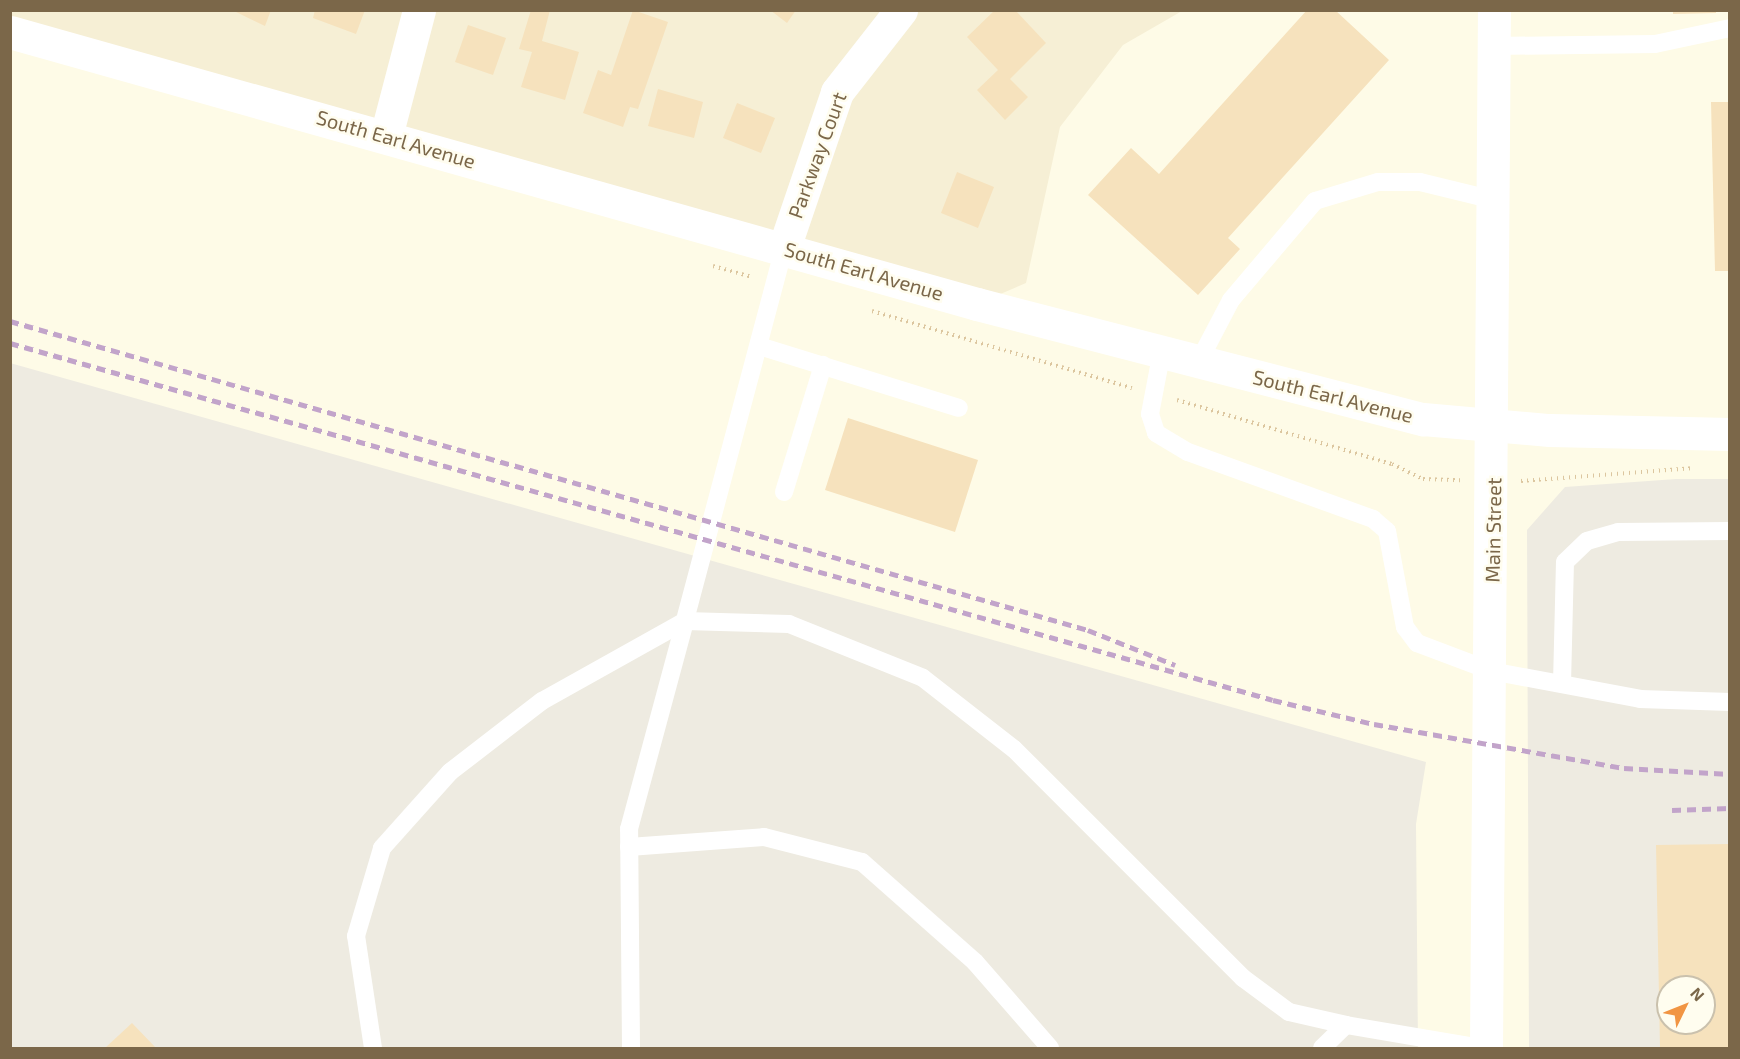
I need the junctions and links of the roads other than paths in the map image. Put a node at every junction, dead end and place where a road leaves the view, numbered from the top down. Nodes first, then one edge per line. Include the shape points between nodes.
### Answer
1 (419, 10) edge
2 (901, 10) edge
3 (1494, 10) edge
4 (1730, 28) edge
5 (10, 32) edge
6 (1494, 46) junction
7 (386, 136) junction
8 (1494, 200) junction
9 (784, 248) junction
10 (759, 346) junction
11 (1162, 351) junction
12 (1199, 361) junction
13 (824, 364) junction
14 (959, 408) dead end
15 (1495, 427) junction
16 (1730, 434) edge
17 (784, 492) dead end
18 (1730, 531) edge
19 (685, 621) junction
20 (1491, 671) junction
21 (1562, 684) junction
22 (1730, 702) edge
23 (629, 847) junction
24 (1346, 1025) junction
25 (373, 1048) edge
26 (631, 1048) edge
27 (1050, 1048) edge
28 (1322, 1048) edge
29 (1482, 1048) edge
30 (1486, 1048) edge

1 - 7 street
2 - 9 street, Parkway Court via 837,92
3 - 6 street, Main Street
4 - 6 lane via 1655,44
5 - 7 street, South Earl Avenue
6 - 8 street, Main Street
7 - 9 street, South Earl Avenue
8 - 12 lane via 1420,182 1378,182 1315,201 1231,300
8 - 15 street, Main Street
9 - 10 lane
9 - 11 street, South Earl Avenue
10 - 13 lane
10 - 19 lane
11 - 12 street, South Earl Avenue
11 - 20 lane via 1150,414 1156,433 1188,452 1373,519 1387,531 1405,627 1417,643
12 - 15 street, South Earl Avenue via 1423,419
13 - 14 lane
13 - 17 lane
15 - 16 street, South Earl Avenue
15 - 20 street, Main Street
18 - 21 lane via 1618,532 1587,541 1564,562
19 - 23 lane via 629,829
19 - 24 lane via 789,624 923,678 1014,749 1243,978 1289,1012
19 - 25 lane via 542,701 450,772 382,848 356,936
20 - 21 lane
20 - 30 street, Main Street
21 - 22 lane via 1640,699
23 - 26 lane
23 - 27 lane via 764,837 862,862 975,962
24 - 28 lane
24 - 29 lane

